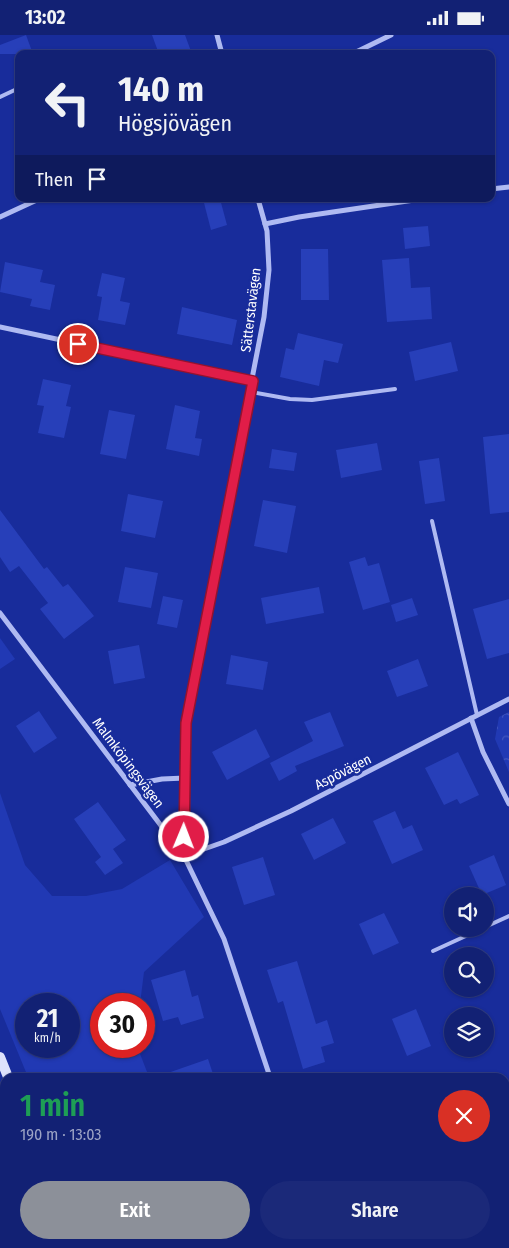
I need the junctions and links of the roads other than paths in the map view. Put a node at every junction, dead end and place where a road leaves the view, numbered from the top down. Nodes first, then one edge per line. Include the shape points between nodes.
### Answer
1 (217, 35) edge
2 (392, 35) edge
3 (221, 50) edge
4 (360, 50) edge
5 (15, 90) edge
6 (0, 97) edge
7 (509, 187) edge
8 (495, 189) edge
9 (32, 202) edge
10 (259, 202) edge
11 (400, 202) edge
12 (0, 217) edge
13 (265, 224) junction
14 (0, 327) edge
15 (253, 381) junction
16 (395, 389) dead end
17 (250, 392) junction
18 (432, 521) dead end
19 (0, 613) edge
20 (509, 699) edge
21 (477, 715) junction
22 (471, 718) junction
23 (185, 778) junction
24 (130, 785) junction
25 (509, 804) edge
26 (184, 856) junction
27 (509, 916) edge
28 (494, 923) edge
29 (464, 937) edge
30 (433, 951) dead end
31 (0, 1057) edge
32 (6, 1073) edge
33 (269, 1073) edge

1 - 3 street
2 - 4 street
5 - 6 lane
7 - 8 street
9 - 12 street
10 - 13 street, Sätterstavägen
11 - 13 street
13 - 15 street, Sätterstavägen via 268,270
14 - 15 street
15 - 17 street, Sätterstavägen
16 - 17 lane via 312,400
17 - 23 street, Sätterstavägen via 186,723
18 - 21 lane
19 - 24 street, Malmköpingsvägen
20 - 21 street, Aspövägen
21 - 22 street, Aspövägen
22 - 25 street via 483,752
22 - 26 street, Aspövägen via 291,811 224,842
23 - 24 street
23 - 26 street, Sätterstavägen
24 - 26 street, Malmköpingsvägen
26 - 33 street, Malmköpingsvägen via 224,939
27 - 28 lane
29 - 30 lane
31 - 32 main road

